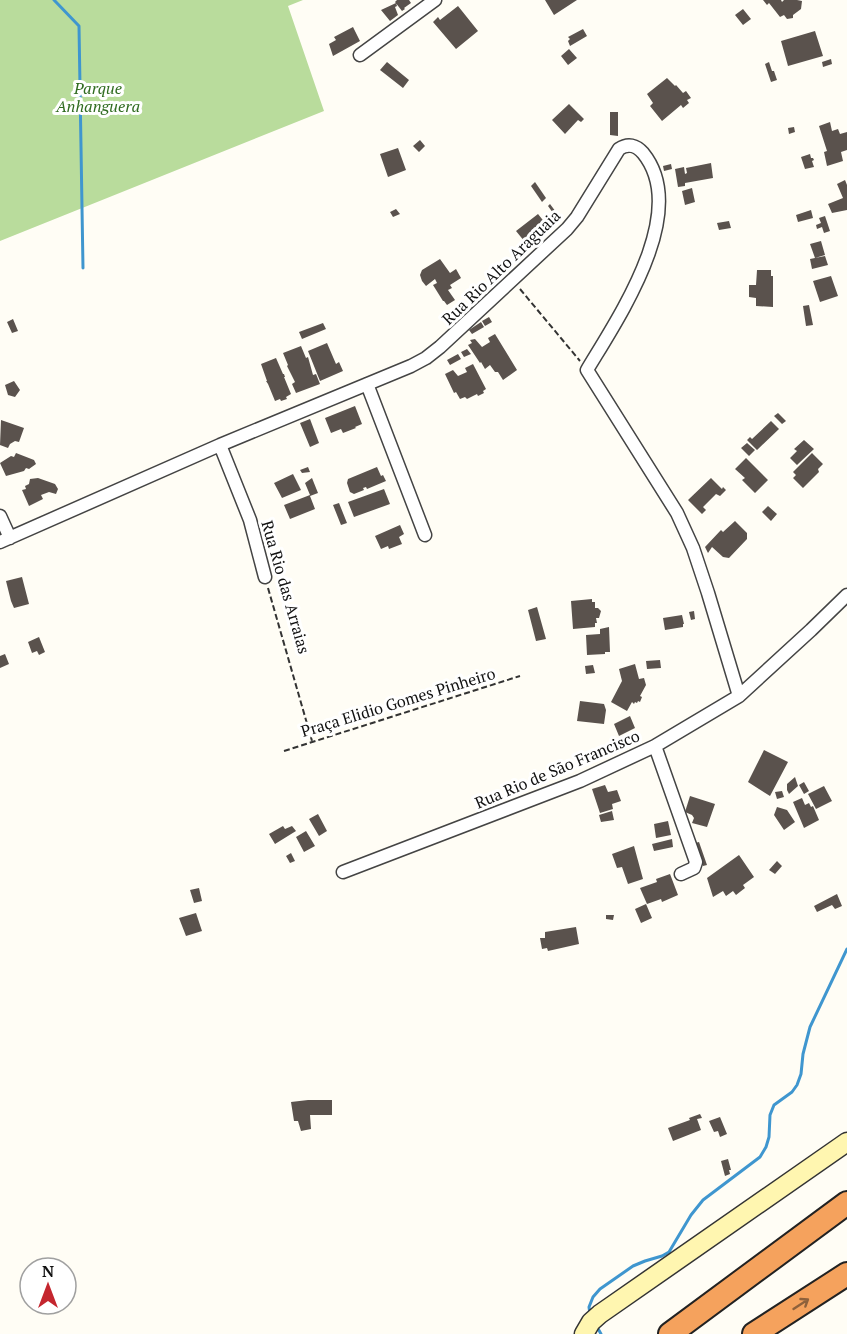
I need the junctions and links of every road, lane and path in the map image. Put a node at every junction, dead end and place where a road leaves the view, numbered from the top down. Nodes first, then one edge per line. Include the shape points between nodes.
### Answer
1 (435, 0) edge
2 (360, 55) dead end
3 (513, 281) junction
4 (587, 370) junction
5 (367, 384) junction
6 (220, 445) junction
7 (0, 516) edge
8 (425, 535) dead end
9 (5, 540) edge
10 (265, 577) joint
11 (847, 595) edge
12 (520, 676) dead end
13 (738, 696) junction
14 (312, 741) junction
15 (655, 746) junction
16 (284, 751) dead end
17 (343, 872) dead end
18 (681, 874) dead end
19 (847, 1142) edge
20 (847, 1203) edge
21 (847, 1221) edge
22 (847, 1274) edge
23 (584, 1334) edge
24 (671, 1334) edge
25 (754, 1334) edge

1 - 2 street
3 - 4 path
3 - 4 street, Rua Rio Alto Araguaia via 567,229 619,149 628,145 640,150 653,169 657,184 656,229 650,254 631,297
3 - 5 street, Rua Rio Alto Araguaia via 426,358
4 - 13 street via 677,513 708,593
5 - 6 street, Rua Rio Alto Araguaia
5 - 8 street
6 - 9 street, Rua Rio Alto Araguaia
6 - 10 street, Rua Rio das Arraias via 250,520
7 - 9 street
10 - 14 path, Rua Rio das Arraias
11 - 13 street, Rua Rio de São Francisco
12 - 14 path, Praça Elidio Gomes Pinheiro
13 - 15 street, Rua Rio de São Francisco
14 - 16 path, Praça Elidio Gomes Pinheiro
15 - 17 street, Rua Rio de São Francisco via 580,781
15 - 18 street via 696,862 694,868
19 - 23 main road via 600,1314
20 - 24 highway
21 - 24 highway
25 -> 22 highway

